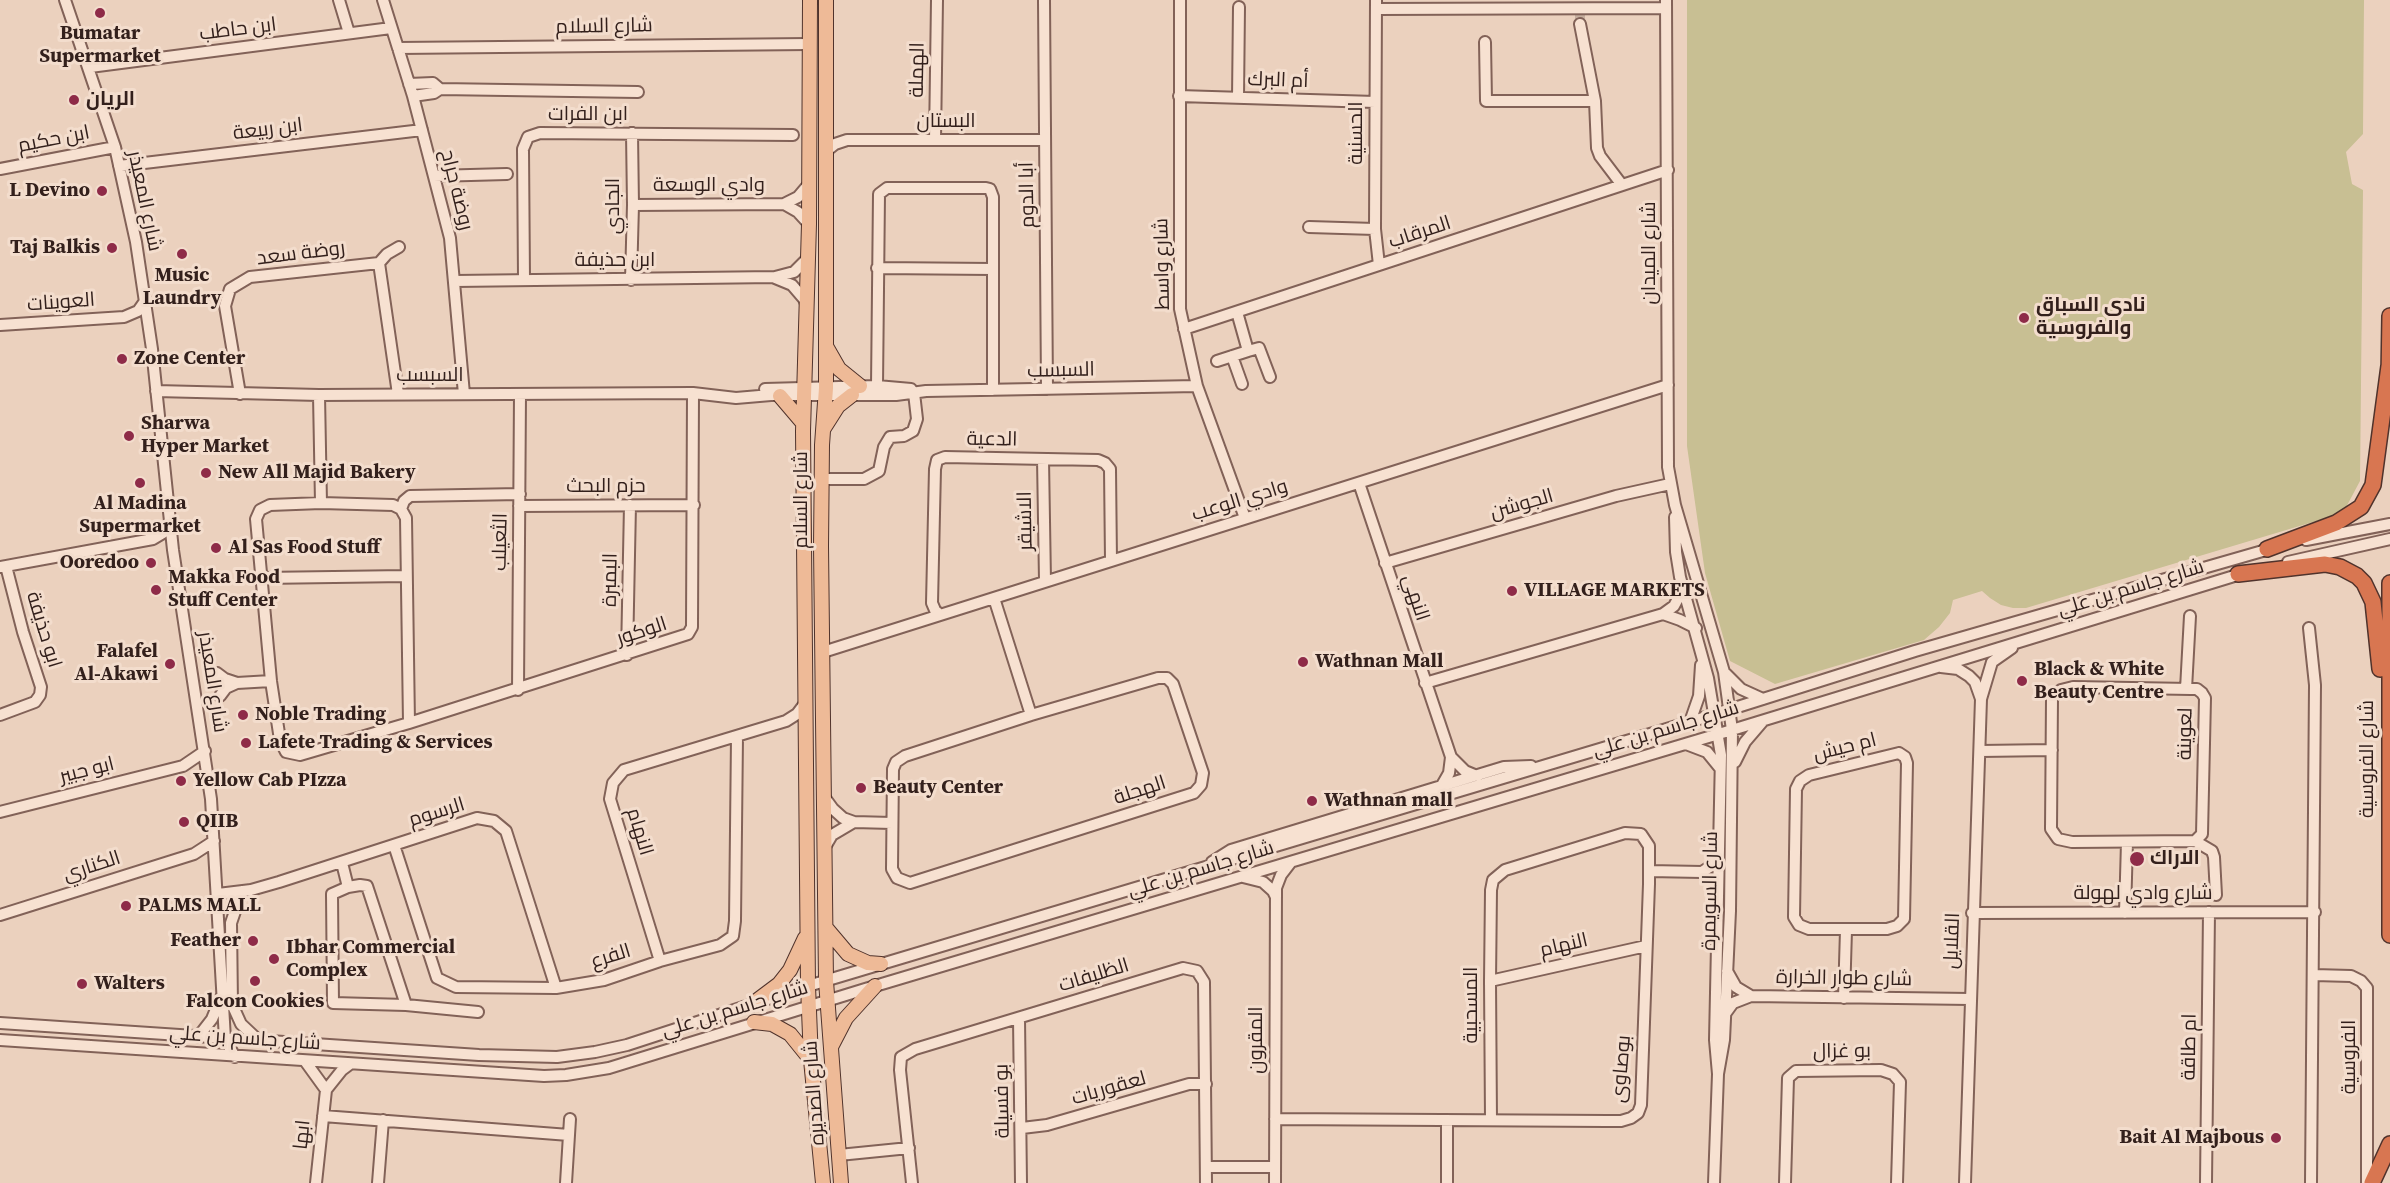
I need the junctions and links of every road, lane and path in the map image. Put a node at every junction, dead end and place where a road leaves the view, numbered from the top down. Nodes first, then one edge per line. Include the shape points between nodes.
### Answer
1 (65, 0) edge
2 (339, 0) edge
3 (383, 0) edge
4 (810, 0) edge
5 (826, 0) edge
6 (937, 0) edge
7 (1044, 0) edge
8 (1180, 0) edge
9 (1666, 4) edge
10 (1376, 5) edge
11 (1239, 7) dead end
12 (1580, 16) junction
13 (391, 28) junction
14 (349, 33) junction
15 (1485, 42) dead end
16 (809, 44) junction
17 (398, 48) junction
18 (90, 67) junction
19 (409, 84) junction
20 (440, 89) junction
21 (638, 92) dead end
22 (413, 96) junction
23 (1179, 96) junction
24 (1238, 98) junction
25 (1596, 101) junction
26 (1376, 102) junction
27 (825, 125) junction
28 (422, 130) junction
29 (632, 133) junction
30 (793, 135) dead end
31 (847, 140) junction
32 (935, 140) junction
33 (1045, 140) junction
34 (115, 147) junction
35 (825, 152) junction
36 (119, 166) junction
37 (0, 169) edge
38 (1668, 170) junction
39 (507, 174) dead end
40 (434, 176) junction
41 (809, 184) junction
42 (1622, 185) junction
43 (784, 204) junction
44 (633, 205) junction
45 (809, 224) junction
46 (1309, 227) dead end
47 (1375, 229) junction
48 (399, 247) dead end
49 (807, 259) junction
50 (379, 263) junction
51 (1379, 266) junction
52 (877, 268) junction
53 (993, 269) junction
54 (775, 278) junction
55 (525, 279) junction
56 (631, 280) junction
57 (454, 281) junction
58 (145, 301) junction
59 (807, 306) junction
60 (1237, 312) junction
61 (2390, 316) edge
62 (124, 317) junction
63 (0, 325) edge
64 (148, 328) junction
65 (1184, 329) junction
66 (825, 345) junction
67 (1248, 351) junction
68 (1232, 356) junction
69 (1217, 361) dead end
70 (2389, 366) edge
71 (1270, 377) dead end
72 (1242, 384) dead end
73 (1668, 385) junction
74 (877, 386) junction
75 (1197, 386) junction
76 (993, 390) junction
77 (1047, 390) junction
78 (156, 391) junction
79 (856, 391) junction
80 (926, 391) junction
81 (804, 392) junction
82 (826, 392) junction
83 (693, 393) junction
84 (914, 393) junction
85 (240, 394) junction
86 (398, 394) junction
87 (464, 394) junction
88 (520, 394) junction
89 (705, 394) junction
90 (320, 395) junction
91 (780, 396) junction
92 (2390, 413) edge
93 (803, 423) junction
94 (823, 430) junction
95 (1043, 459) junction
96 (821, 479) junction
97 (1359, 483) junction
98 (1670, 484) junction
99 (520, 494) junction
100 (321, 503) junction
101 (630, 505) junction
102 (694, 505) junction
103 (1675, 505) junction
104 (519, 506) junction
105 (401, 509) junction
106 (1245, 518) junction
107 (170, 523) junction
108 (2390, 524) edge
109 (2366, 527) junction
110 (153, 539) junction
111 (2390, 539) edge
112 (2368, 544) junction
113 (2267, 549) junction
114 (173, 550) junction
115 (1112, 561) junction
116 (1385, 563) junction
117 (3, 566) edge
118 (2238, 574) junction
119 (406, 576) junction
120 (262, 578) junction
121 (1046, 581) junction
122 (2390, 583) edge
123 (1683, 589) junction
124 (994, 598) junction
125 (940, 615) junction
126 (1663, 615) junction
127 (2190, 616) dead end
128 (1696, 628) junction
129 (2309, 628) dead end
130 (2025, 640) junction
131 (823, 652) junction
132 (627, 656) junction
133 (1703, 656) junction
134 (1934, 666) junction
135 (1724, 672) junction
136 (217, 673) dead end
137 (271, 681) junction
138 (237, 683) junction
139 (1425, 683) junction
140 (2188, 689) junction
141 (518, 690) junction
142 (220, 696) dead end
143 (1763, 699) junction
144 (1981, 699) junction
145 (806, 702) junction
146 (1729, 709) junction
147 (1715, 713) junction
148 (1031, 715) junction
149 (0, 716) edge
150 (1767, 718) junction
151 (1690, 722) junction
152 (409, 723) junction
153 (780, 723) junction
154 (1732, 730) junction
155 (806, 734) junction
156 (1718, 734) junction
157 (737, 737) junction
158 (2389, 740) edge
159 (1686, 744) junction
160 (205, 750) junction
161 (1980, 750) junction
162 (2052, 750) junction
163 (1451, 757) junction
164 (183, 766) junction
165 (1538, 767) junction
166 (1727, 771) junction
167 (208, 773) junction
168 (1477, 776) junction
169 (1441, 786) junction
170 (825, 798) junction
171 (0, 812) edge
172 (854, 822) junction
173 (892, 823) junction
174 (214, 841) junction
175 (2195, 841) junction
176 (2127, 842) junction
177 (394, 845) junction
178 (825, 847) junction
179 (194, 854) junction
180 (1718, 856) junction
181 (216, 857) junction
182 (1291, 862) junction
183 (342, 863) junction
184 (1208, 866) junction
185 (1649, 871) junction
186 (1702, 872) junction
187 (1240, 877) junction
188 (348, 887) junction
189 (1717, 888) junction
190 (1491, 890) joint
191 (242, 891) junction
192 (218, 894) junction
193 (2216, 895) dead end
194 (1276, 897) junction
195 (2209, 912) junction
196 (2315, 912) junction
197 (1972, 913) junction
198 (2125, 913) junction
199 (0, 915) edge
200 (826, 928) junction
201 (807, 930) junction
202 (1846, 930) junction
203 (2390, 935) edge
204 (1646, 946) junction
205 (660, 961) junction
206 (881, 964) junction
207 (1727, 971) junction
208 (2314, 975) junction
209 (826, 981) junction
210 (1490, 981) junction
211 (808, 986) junction
212 (875, 986) junction
213 (556, 988) junction
214 (223, 994) junction
215 (1751, 996) junction
216 (1844, 998) junction
217 (1970, 999) junction
218 (828, 1000) junction
219 (406, 1005) junction
220 (751, 1005) junction
221 (809, 1006) junction
222 (478, 1012) dead end
223 (1725, 1014) junction
224 (1019, 1018) junction
225 (754, 1022) junction
226 (0, 1023) edge
227 (198, 1037) junction
228 (225, 1039) junction
229 (0, 1040) edge
230 (258, 1040) junction
231 (832, 1047) junction
232 (235, 1057) junction
233 (811, 1060) junction
234 (305, 1061) junction
235 (350, 1064) junction
236 (1718, 1074) junction
237 (1206, 1084) junction
238 (326, 1090) junction
239 (323, 1116) junction
240 (570, 1119) dead end
241 (1275, 1119) junction
242 (383, 1120) junction
243 (1447, 1120) junction
244 (1491, 1120) junction
245 (1022, 1128) junction
246 (569, 1135) junction
247 (2390, 1144) edge
248 (909, 1148) junction
249 (839, 1155) junction
250 (1206, 1167) junction
251 (1275, 1167) junction
252 (316, 1183) edge
253 (378, 1183) edge
254 (566, 1183) edge
255 (823, 1183) edge
256 (841, 1183) edge
257 (912, 1183) edge
258 (1022, 1183) edge
259 (1206, 1183) edge
260 (1275, 1183) edge
261 (1447, 1183) edge
262 (1714, 1183) edge
263 (1785, 1183) edge
264 (1897, 1183) edge
265 (1965, 1183) edge
266 (2206, 1183) edge
267 (2311, 1183) edge
268 (2367, 1183) edge
269 (2372, 1183) edge

1 - 18 street, شارع المعيذر
2 - 14 street
3 - 13 street, روضة جراح
4 - 16 main road, شارع السلام
5 - 27 main road, شارع السلام
6 - 32 street, الهملة
7 - 33 street, أبا الدوم
8 - 23 street, شارع واسط
9 - 12 street
9 - 38 street, شارع الميدان
10 - 12 street
10 - 26 street, الحسنية
11 - 24 street
12 - 25 street
13 - 14 street, ابن حاطب
13 - 17 street, روضة جراح
14 - 18 street, ابن حاطب
15 - 25 street via 1486,101
16 - 17 street, شارع السلام
16 - 41 main road, شارع السلام
17 - 19 street, روضة جراح
18 - 34 street, شارع المعيذر
19 - 20 street via 433,83
19 - 22 street, روضة جراح
20 - 21 street
20 - 22 street
22 - 28 street, روضة جراح
23 - 24 street, أم البرك
23 - 65 street, شارع واسط via 1180,309
24 - 26 street, أم البرك
25 - 42 street via 1597,148
26 - 47 street, الحسنية
27 - 31 street
27 - 35 main road, شارع السلام
28 - 36 street, ابن ربيعة
28 - 40 street, روضة جراح
29 - 30 street, ابن الفرات
29 - 44 street, الجادي
29 - 55 street, ابن الفرات via 540,133 528,137 523,149
31 - 32 street, البستان
31 - 35 street, البستان
32 - 33 street, البستان
33 - 77 street, أبا الدوم
34 - 36 street, شارع المعيذر
34 - 37 street, ابن حكيم
35 - 66 main road, شارع السلام
36 - 58 street, شارع المعيذر
38 - 42 street, المرقاب
38 - 73 street, شارع الميدان
39 - 40 street
40 - 57 street, روضة جراح via 450,238
41 - 43 street, وادي الوسعة via 798,197
41 - 45 main road, شارع السلام
42 - 51 street, المرقاب
43 - 44 street, وادي الوسعة
43 - 45 street, وادي الوسعة
44 - 56 street, الجادي
45 - 49 main road, شارع السلام
46 - 47 street
47 - 51 street, الحسنية
48 - 50 street
49 - 54 street, ابن حذيفة via 794,272
49 - 59 main road, شارع السلام
50 - 85 street, روضة سعد via 250,277 230,289 225,306
50 - 86 street
51 - 60 street, المرقاب
52 - 53 street
52 - 53 street via 877,198 882,190 986,188 993,193
52 - 74 street
53 - 76 street
54 - 56 street, ابن حذيفة
54 - 59 street via 792,285
55 - 56 street, ابن حذيفة
55 - 57 street, ابن حذيفة
57 - 87 street, روضة جراح
58 - 62 street, العوينات via 138,311
58 - 64 street, شارع المعيذر
59 - 81 main road, شارع السلام
60 - 65 street, المرقاب
60 - 67 street
61 - 70 highway
62 - 63 street, العوينات
62 - 64 street, العوينات
64 - 78 street, شارع المعيذر
65 - 75 street, شارع واسط
66 - 79 main road
66 - 82 main road, شارع السلام
67 - 68 street
67 - 71 street via 1259,348
68 - 69 street
68 - 72 street
70 - 92 highway
70 - 113 highway via 2373,485 2361,507 2336,524
73 - 97 street, وادي الوعب
73 - 98 street, شارع الميدان
74 - 79 street, السبسب
74 - 80 street, السبسب
75 - 77 street, السبسب
75 - 106 street, شارع واسط
76 - 77 street, السبسب
76 - 80 street, السبسب
78 - 85 street, السبسب
78 - 107 street, شارع المعيذر
79 - 82 street, السبسب
79 - 84 street, السبسب
79 - 94 main road via 838,406
80 - 84 street, السبسب
81 - 82 street, السبسب
81 - 89 street, السبسب
81 - 91 street, السبسب
81 - 93 main road, شارع السلام
82 - 94 main road, شارع السلام
83 - 88 street, السبسب
83 - 89 street, السبسب
83 - 102 street, الوكور
84 - 96 street via 913,431 890,437 879,471 864,479
85 - 90 street, السبسب
86 - 87 street, السبسب
86 - 90 street, السبسب
87 - 88 street, السبسب
88 - 99 street, الثعيلب
89 - 91 street, السبسب via 726,398
90 - 100 street
91 - 93 main road
93 - 145 main road, شارع السلام
94 - 96 main road, شارع السلام
95 - 115 street, الدعية via 1098,460 1110,469
95 - 121 street, الاشيقر
95 - 125 street, الدعية via 937,460 932,603
96 - 131 main road, شارع السلام
97 - 106 street, وادي الوعب
97 - 116 street, النهي
98 - 103 street, شارع الميدان
98 - 116 street, الجوشن
99 - 104 street, الثعيلب
99 - 105 street via 410,496
100 - 105 street, الوكور via 393,505
100 - 120 street, الوكور via 270,505 260,510 256,519
101 - 102 street, حزم البحث
101 - 104 street, حزم البحث
101 - 132 street, البمبرة
102 - 132 street, الوكور via 692,627 681,638
103 - 123 street, شارع الميدان via 1676,552
103 - 135 street, شارع الميدان
104 - 141 street, الثعيلب
105 - 119 street via 406,518
106 - 115 street, وادي الوعب
107 - 110 street
107 - 114 street, شارع المعيذر
108 - 109 street, شارع جاسم بن علي
109 - 112 street via 2374,535
109 - 113 street, شارع جاسم بن علي
110 - 114 street
110 - 117 street
111 - 112 street, شارع جاسم بن علي
112 - 118 street, شارع جاسم بن علي
113 - 143 street, شارع جاسم بن علي via 1926,647
114 - 160 street, شارع المعيذر
115 - 121 street, وادي الوعب
116 - 139 street, النهي
117 - 149 street, ابو حذيفة via 41,687 35,702
118 - 130 street, شارع جاسم بن علي
118 - 158 highway via 2325,564 2349,571 2364,584 2375,612
119 - 120 street
119 - 152 street
120 - 137 street, الوكور
121 - 124 street, وادي الوعب
122 - 158 highway, شارع الفروسية
123 - 126 street via 1678,601
123 - 128 street, شارع الميدان
124 - 125 street, وادي الوعب
124 - 148 street
125 - 131 street, وادي الوعب
126 - 128 street
126 - 139 street
127 - 140 street
128 - 133 street, شارع الميدان
129 - 196 street via 2315,685
130 - 134 street, شارع جاسم بن علي
130 - 144 street, القلايل via 1992,663
131 - 170 main road, شارع السلام
132 - 141 street, الوكور
133 - 147 street, شارع الميدان
133 - 151 street via 1700,687
134 - 144 street via 1958,669 1969,676
134 - 150 street, شارع جاسم بن علي
135 - 143 street via 1741,689
135 - 146 street, شارع الميدان
136 - 138 street
137 - 138 street
137 - 152 street, الوكور via 280,740 286,752 300,755
138 - 142 street
139 - 163 street, النهي
140 - 162 street, لعوينة via 2061,690 2052,698
140 - 175 street, لعوينة via 2197,689 2205,698 2202,834
141 - 152 street, الوكور
143 - 146 street, شارع جاسم بن علي
144 - 161 street, القلايل
145 - 153 street, النهام via 797,714
145 - 155 main road, شارع السلام
146 - 147 street, شارع جاسم بن علي
146 - 154 street, شارع السويمرة
147 - 151 street, شارع جاسم بن علي
147 - 156 street, شارع السويمرة
148 - 173 street, الهجلة via 896,762
148 - 173 street, الهجلة via 1167,678 1173,684 1203,773 1202,785 1194,793 910,883 897,878 892,869
150 - 154 street, شارع جاسم بن علي
150 - 166 street via 1745,742
151 - 165 street, شارع جاسم بن علي
153 - 155 street via 796,726
153 - 157 street, النهام
154 - 156 street, شارع جاسم بن علي
154 - 166 street, شارع السويمرة
155 - 201 main road, شارع السلام
156 - 159 street, شارع جاسم بن علي
156 - 166 street, شارع السويمرة
157 - 205 street, الفرع via 733,936 720,945
157 - 205 street, النهام via 624,770 613,783 610,799
158 - 203 highway, شارع الفروسية
159 - 166 street via 1707,752
159 - 182 street, شارع جاسم بن علي
160 - 164 street, ابو جبير
160 - 167 street, شارع المعيذر
161 - 162 street
161 - 197 street, القلايل
162 - 176 street, لعوينة via 2051,829 2058,839
163 - 168 street via 1464,771
163 - 169 street via 1449,773
164 - 167 street, ابو جبير
164 - 171 street, ابو جبير
165 - 168 street via 1512,766
165 - 184 street, شارع جاسم بن علي
166 - 180 street, شارع السويمرة
166 - 207 street, شارع السويمرة
167 - 174 street, شارع المعيذر
168 - 169 street
169 - 184 street via 1231,850
170 - 172 street via 832,809
170 - 178 main road, شارع السلام
172 - 173 street
172 - 178 street via 832,835
174 - 179 street, الكناري
174 - 181 street, شارع المعيذر
175 - 176 street, لعوينة
175 - 193 street via 2212,851
176 - 198 street
177 - 183 street, الرسوم
177 - 213 street, الفرع via 437,978 456,987
177 - 213 street, الرسوم via 477,818 494,821 506,831
178 - 200 main road, شارع السلام
179 - 181 street, الكناري
179 - 199 street, الكناري
180 - 186 street
180 - 189 street, شارع السويمرة
181 - 192 street, شارع المعيذر
182 - 187 street, شارع جاسم بن علي
182 - 194 street, المقرون via 1278,881
183 - 188 street
183 - 191 street, الرسوم
184 - 206 street, شارع جاسم بن علي
185 - 186 street
185 - 190 street, بوصاوى via 1649,846 1641,834 1625,833 1502,871 1493,880
185 - 204 street, بوصاوى
186 - 189 street
187 - 194 street via 1263,882
187 - 212 street, شارع جاسم بن علي
188 - 219 street via 367,886
188 - 219 street via 332,894 333,1003
189 - 236 street, شارع السويمرة
190 - 210 street, المسحبية
191 - 192 street, الرسوم
191 - 230 street via 231,923 232,1004 241,1024
192 - 214 street, شارع المعيذر
194 - 241 street, المقرون
195 - 196 street, شارع وادي لهولة
195 - 198 street, شارع وادي لهولة
195 - 266 street, ام طاقة
196 - 208 street
197 - 198 street, شارع وادي لهولة
197 - 217 street, القلايل
200 - 206 main road via 848,954
200 - 209 main road, شارع السلام
201 - 211 main road, شارع السلام
201 - 220 main road via 801,949 779,984
202 - 202 street, ام حيش via 1887,929 1904,919 1907,764 1899,753 1809,776 1796,789 1794,917 1799,925 1809,929
202 - 216 street
204 - 210 street, النهام
204 - 244 street, بوصاوى via 1638,1113 1621,1121
205 - 213 street, الفرع via 604,980
206 - 209 street, شارع جاسم بن علي
207 - 215 street via 1736,987
207 - 223 street, شارع السويمرة
208 - 267 street
208 - 268 street, الفروسية via 2357,977 2365,984
209 - 211 street, شارع جاسم بن علي
209 - 218 main road, شارع السلام
210 - 244 street, المسحبية
211 - 220 street, شارع جاسم بن علي
211 - 221 main road, شارع السلام
212 - 218 street, شارع جاسم بن علي
212 - 231 main road via 846,1018
214 - 227 street via 212,1019
214 - 228 street, شارع المعيذر
215 - 216 street, شارع طوار الخرارة
215 - 223 street, شارع طوار الخرارة via 1738,999
216 - 217 street, شارع طوار الخرارة
217 - 265 street, القلايل
218 - 221 street, شارع جاسم بن علي
218 - 231 main road, شارع الصديره
219 - 222 street
220 - 230 street, شارع جاسم بن علي via 627,1045 557,1057
221 - 225 street, شارع جاسم بن علي
221 - 233 main road, شارع الصديره
223 - 236 street, شارع السويمرة
224 - 237 street, الظليفات via 1183,968 1197,971 1204,982
224 - 245 street, بو فسيلة
224 - 248 street, الظليفات via 915,1049 901,1057
225 - 233 main road via 772,1024 790,1034
225 - 235 street, شارع جاسم بن علي via 609,1068 566,1075
226 - 227 street, شارع جاسم بن علي
227 - 228 street, شارع جاسم بن علي
228 - 230 street, شارع جاسم بن علي
228 - 232 street, شارع المعيذر
229 - 232 street, شارع جاسم بن علي
231 - 249 main road, شارع الصديره
232 - 234 street, شارع جاسم بن علي
233 - 255 main road, شارع الصديره
234 - 235 street, شارع جاسم بن علي
234 - 238 street
235 - 238 street
236 - 262 street, شارع السويمرة
237 - 245 street, لعقوريات via 1189,1084 1047,1125
237 - 250 street, الظليفات
238 - 239 street, ابها
239 - 242 street
239 - 252 street, ابها
240 - 246 street
241 - 243 street, بوصاوى
241 - 251 street, المقرون
242 - 246 street
242 - 253 street
243 - 244 street, بوصاوى
243 - 261 street
245 - 258 street, بو فسيلة
246 - 254 street
247 - 269 highway
248 - 249 street
248 - 257 street, الظليفات
249 - 256 main road, شارع الصديره
250 - 251 street
250 - 259 street, الظليفات
251 - 260 street, المقرون
263 - 264 street, بو غزال via 1788,1078 1796,1071 1881,1070 1893,1074 1900,1082

